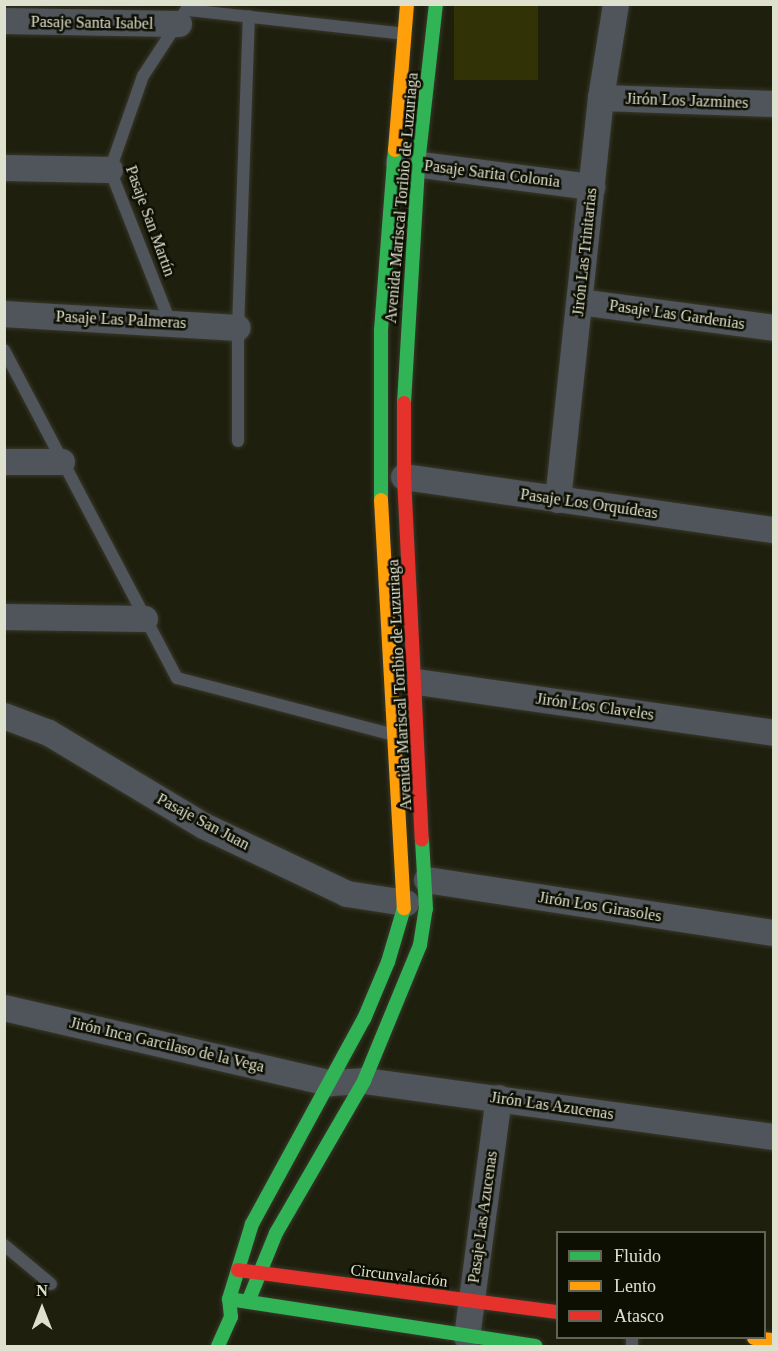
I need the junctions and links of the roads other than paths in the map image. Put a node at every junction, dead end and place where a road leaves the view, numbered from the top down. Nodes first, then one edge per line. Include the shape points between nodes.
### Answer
1 (407, 4) edge
2 (436, 4) edge
3 (616, 4) edge
4 (186, 13) edge
5 (249, 16) junction
6 (4, 21) edge
7 (404, 34) junction
8 (432, 36) junction
9 (601, 98) junction
10 (774, 104) edge
11 (392, 161) junction
12 (418, 164) junction
13 (4, 168) edge
14 (110, 170) junction
15 (592, 187) junction
16 (580, 302) junction
17 (4, 314) edge
18 (170, 322) junction
19 (238, 328) junction
20 (774, 328) edge
21 (4, 350) edge
22 (238, 441) dead end
23 (4, 462) edge
24 (62, 462) junction
25 (404, 477) junction
26 (558, 500) junction
27 (774, 530) edge
28 (4, 617) edge
29 (145, 619) junction
30 (417, 682) junction
31 (6, 719) edge
32 (774, 733) edge
33 (392, 735) junction
34 (427, 880) junction
35 (406, 903) junction
36 (774, 933) edge
37 (4, 1008) edge
38 (364, 1081) junction
39 (330, 1083) junction
40 (499, 1098) junction
41 (774, 1137) edge
42 (4, 1245) edge
43 (236, 1270) junction
44 (257, 1274) junction
45 (51, 1284) dead end
46 (229, 1299) junction
47 (471, 1302) junction
48 (248, 1304) junction
49 (556, 1312) edge
50 (231, 1317) junction
51 (467, 1337) junction
52 (218, 1347) edge
53 (535, 1347) edge

1 - 7 main road, Avenida Mariscal Toribio de Luzuriaga
2 - 8 main road, Avenida Mariscal Toribio de Luzuriaga
3 - 9 street, Jirón Las Trinitarias
4 - 5 lane
4 - 6 street, Pasaje Santa Isabel
4 - 14 lane, Pasaje San Martín via 143,76
5 - 7 lane
5 - 19 lane
7 - 8 lane
7 - 11 main road, Avenida Mariscal Toribio de Luzuriaga
8 - 12 main road, Avenida Mariscal Toribio de Luzuriaga
9 - 10 street, Jirón Los Jazmines
9 - 15 street, Jirón Las Trinitarias
11 - 12 street, Pasaje Sarita Colonia
11 - 33 main road, Avenida Mariscal Toribio de Luzuriaga via 381,330 380,466
12 - 15 street, Pasaje Sarita Colonia
12 - 25 main road, Avenida Mariscal Toribio de Luzuriaga via 404,381
13 - 14 street
14 - 18 lane, Pasaje San Martín
15 - 16 street, Jirón Las Trinitarias
16 - 20 street, Pasaje Las Gardenias
16 - 26 street, Jirón Las Trinitarias
17 - 18 street, Pasaje Las Palmeras
18 - 19 street, Pasaje Las Palmeras
19 - 22 lane
21 - 24 lane
23 - 24 street
24 - 29 lane
25 - 26 street, Pasaje Los Orquídeas
25 - 30 main road, Avenida Mariscal Toribio de Luzuriaga
26 - 27 street, Pasaje Los Orquídeas
28 - 29 street
29 - 33 lane via 172,672 183,682
30 - 32 street, Jirón Los Claveles
30 - 34 main road, Avenida Mariscal Toribio de Luzuriaga
31 - 35 street, Pasaje San Juan via 49,733 204,826 347,894
33 - 35 main road, Avenida Mariscal Toribio de Luzuriaga
34 - 36 street, Jirón Los Girasoles
34 - 38 main road, Avenida Mariscal Toribio de Luzuriaga via 420,945
35 - 39 main road, Avenida Mariscal Toribio de Luzuriaga via 384,972
37 - 39 street, Jirón Inca Garcilaso de la Vega
38 - 39 street, Jirón Las Azucenas
38 - 40 street, Jirón Las Azucenas
38 - 44 main road, Avenida Mariscal Toribio de Luzuriaga via 276,1233
39 - 43 main road, Avenida Mariscal Toribio de Luzuriaga via 252,1224
40 - 41 street, Jirón Las Azucenas
40 - 47 street, Pasaje Las Azucenas
42 - 45 lane
43 - 44 main road, Circunvalación
43 - 46 main road, Avenida Mariscal Toribio de Luzuriaga
44 - 47 main road, Circunvalación
44 - 48 main road, Avenida Mariscal Toribio de Luzuriaga
46 - 48 main road
46 - 50 main road, Avenida Mariscal Toribio de Luzuriaga
47 - 49 main road, Circunvalación
47 - 51 street, Pasaje Las Azucenas
48 - 50 main road, Avenida Mariscal Toribio de Luzuriaga
48 - 51 main road
50 - 52 main road, Avenida Mariscal Toribio de Luzuriaga
51 - 53 main road

